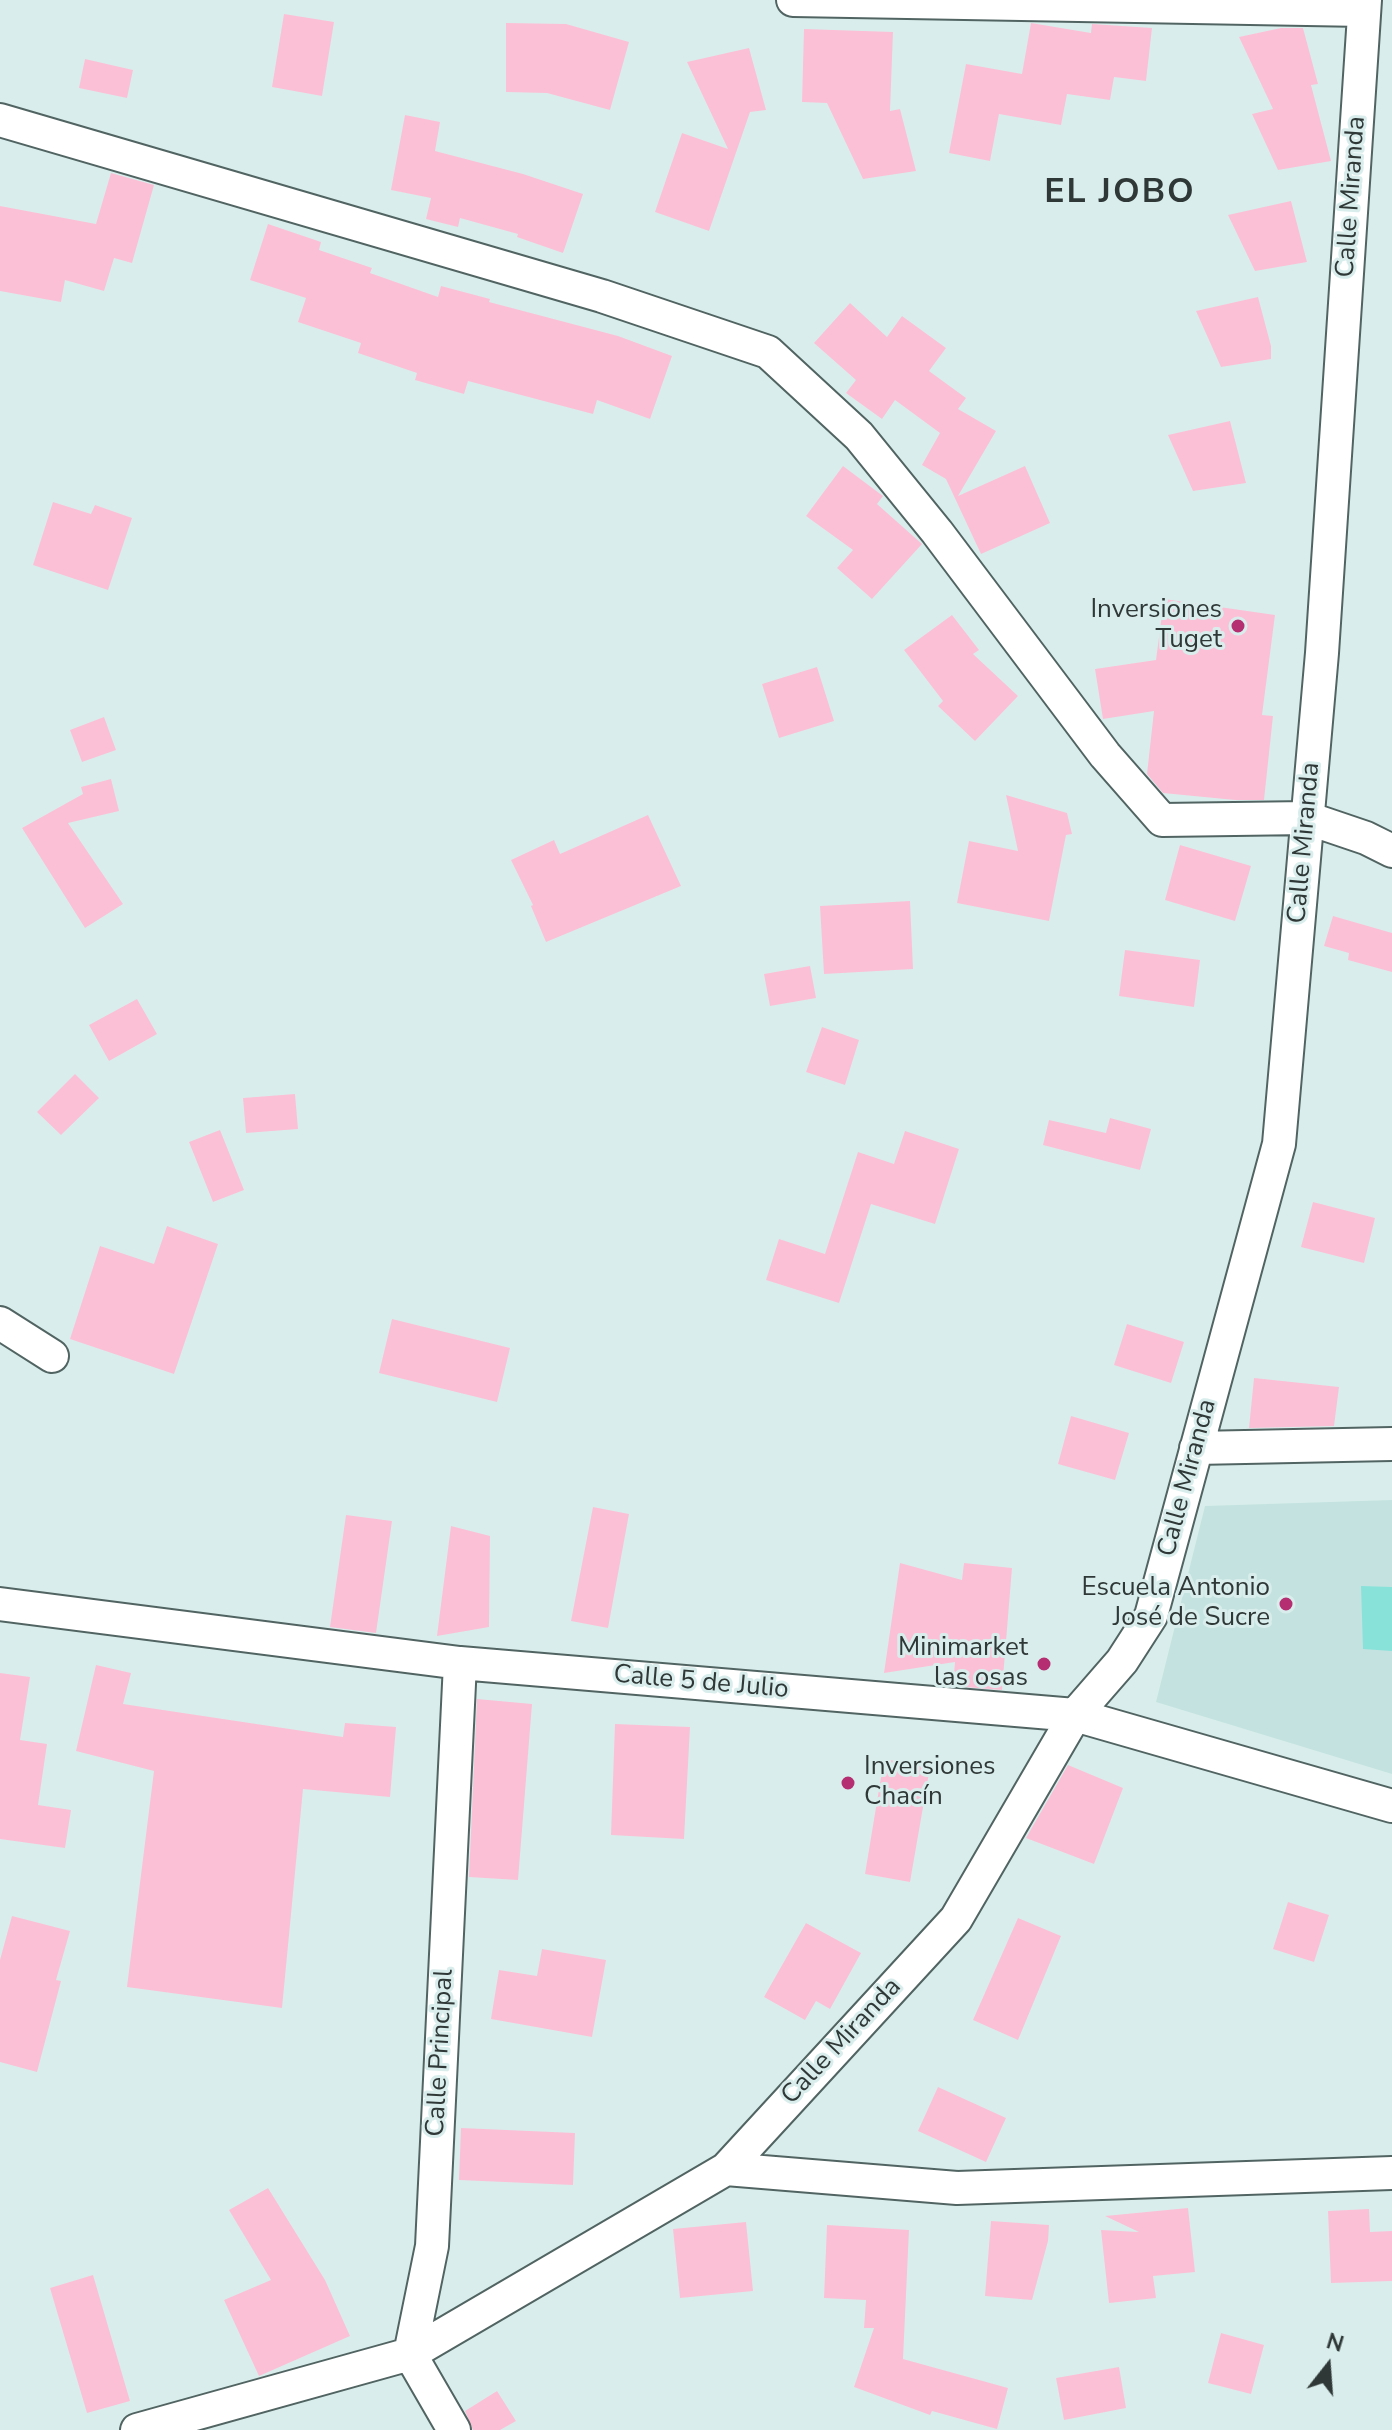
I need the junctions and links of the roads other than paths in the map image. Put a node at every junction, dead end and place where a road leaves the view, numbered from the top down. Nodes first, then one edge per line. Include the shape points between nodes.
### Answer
1 (793, 0) edge
2 (1365, 5) edge
3 (0, 120) edge
4 (1307, 818) junction
5 (1392, 851) edge
6 (0, 1323) edge
7 (52, 1356) dead end
8 (1392, 1444) edge
9 (1196, 1448) junction
10 (0, 1604) edge
11 (460, 1663) junction
12 (1075, 1715) junction
13 (1392, 1806) edge
14 (726, 2169) junction
15 (1392, 2173) edge
16 (410, 2354) junction
17 (137, 2430) edge
18 (454, 2430) edge

1 - 2 street
2 - 4 street, Calle Miranda
3 - 4 street via 587,291 768,352 859,436 1105,755 1162,820
4 - 5 street
4 - 9 street, Calle Miranda via 1279,1144
6 - 7 street
8 - 9 street
9 - 12 street, Calle Miranda via 1151,1616 1122,1661
10 - 11 street, Calle 5 de Julio
11 - 12 street, Calle 5 de Julio
11 - 16 street, Calle Principal via 432,2246
12 - 13 street, Calle 5 de Julio
12 - 14 street, Calle Miranda via 956,1919
14 - 15 street via 957,2188
14 - 16 street, Calle Miranda
16 - 17 street, Calle Miranda
16 - 18 street

